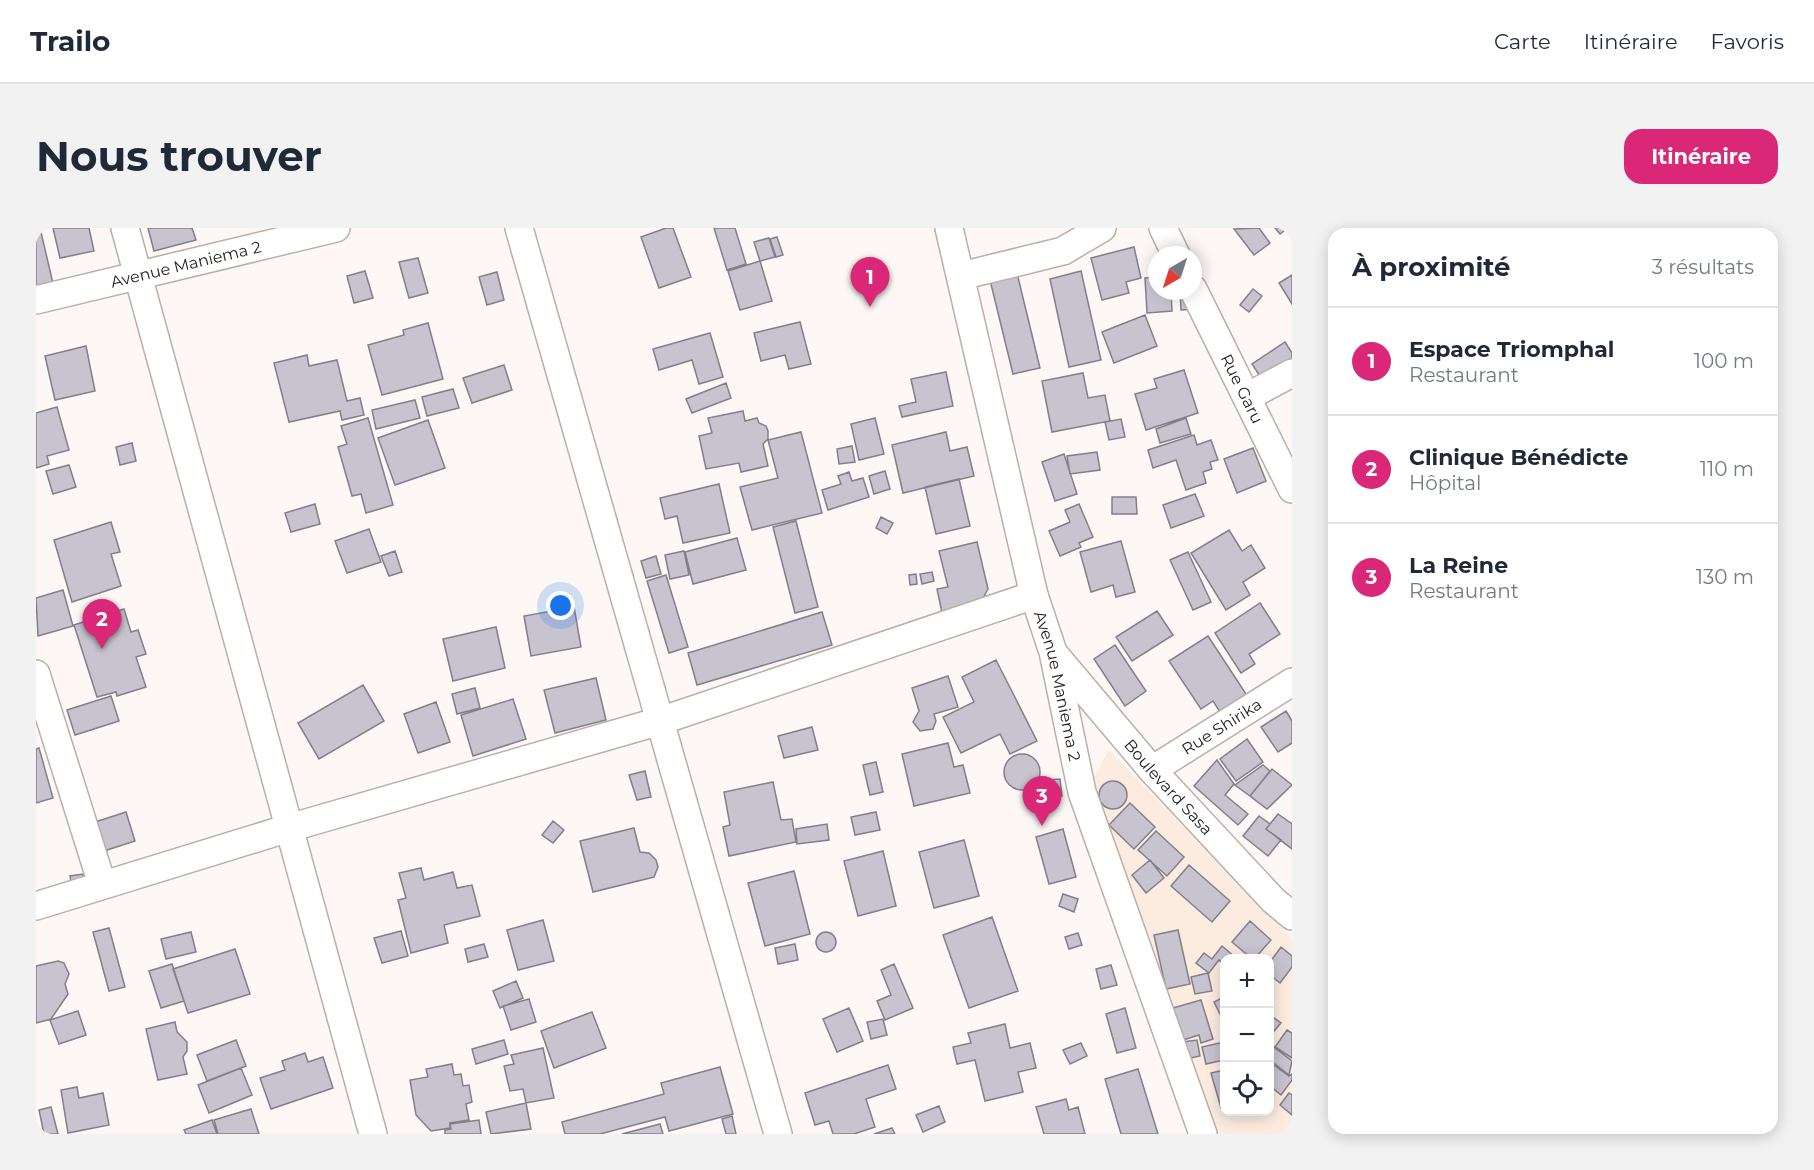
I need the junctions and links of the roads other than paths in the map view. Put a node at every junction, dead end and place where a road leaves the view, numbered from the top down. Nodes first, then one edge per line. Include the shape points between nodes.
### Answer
1 (125, 228) edge
2 (336, 228) edge
3 (519, 228) edge
4 (949, 228) edge
5 (1102, 228) edge
6 (1162, 228) edge
7 (1171, 246) edge
8 (961, 276) junction
9 (139, 277) junction
10 (36, 300) edge
11 (1198, 300) edge
12 (1292, 373) edge
13 (1247, 397) junction
14 (1292, 489) edge
15 (1034, 595) junction
16 (1053, 652) junction
17 (36, 674) edge
18 (1292, 682) edge
19 (660, 721) junction
20 (1152, 770) junction
21 (289, 828) junction
22 (102, 884) junction
23 (36, 906) edge
24 (1292, 916) edge
25 (373, 1134) edge
26 (778, 1134) edge
27 (1203, 1134) edge

1 - 9 street
2 - 9 street, Avenue Maniema 2
3 - 19 street
4 - 8 street, Avenue Maniema 2
5 - 8 street via 1063,250
6 - 7 street
8 - 15 street, Avenue Maniema 2
9 - 10 street, Avenue Maniema 2
9 - 21 street
11 - 13 street, Rue Garu
12 - 13 street
13 - 14 street, Rue Garu
15 - 16 street, Avenue Maniema 2
15 - 19 street
16 - 20 street, Boulevard Sasa
16 - 27 street, Avenue Maniema 2 via 1082,792
17 - 22 street
18 - 20 street, Rue Shirika
19 - 21 street
19 - 26 street
20 - 24 street, Boulevard Sasa
21 - 22 street
21 - 25 street
22 - 23 street

